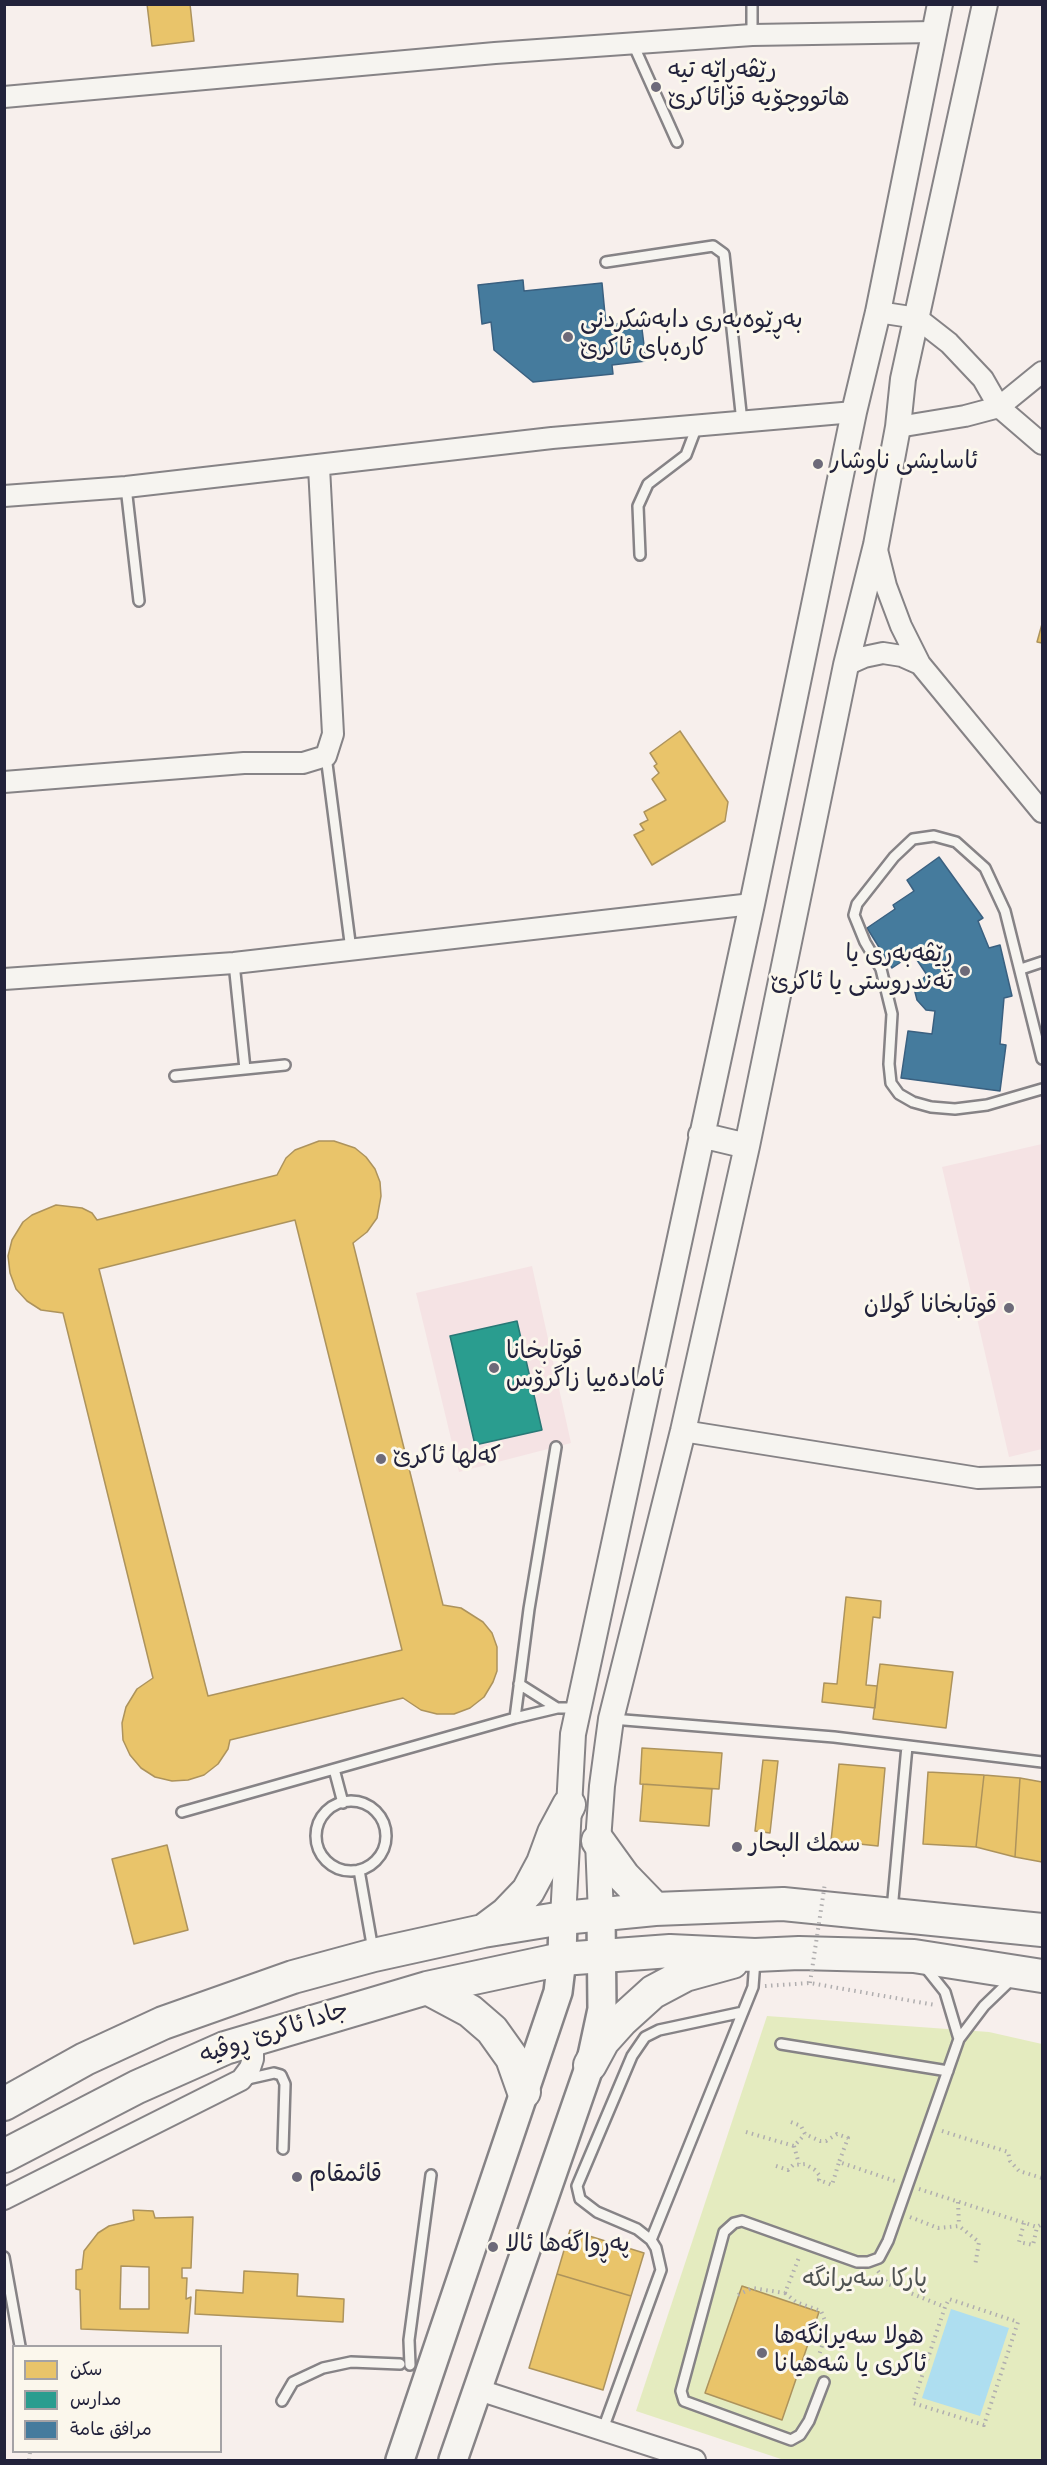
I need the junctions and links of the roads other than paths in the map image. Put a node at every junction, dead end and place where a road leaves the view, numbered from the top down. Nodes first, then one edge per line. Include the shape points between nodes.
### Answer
1 (752, 4) edge
2 (940, 4) edge
3 (985, 4) edge
4 (934, 32) junction
5 (752, 35) junction
6 (633, 44) junction
7 (4, 97) edge
8 (676, 142) dead end
9 (606, 262) dead end
10 (878, 312) junction
11 (917, 318) junction
12 (1042, 372) edge
13 (999, 407) junction
14 (854, 412) junction
15 (742, 422) junction
16 (697, 426) junction
17 (898, 427) junction
18 (1042, 444) edge
19 (319, 467) junction
20 (126, 487) junction
21 (4, 496) edge
22 (876, 544) junction
23 (640, 555) dead end
24 (139, 601) dead end
25 (920, 664) junction
26 (846, 665) junction
27 (326, 756) junction
28 (4, 782) edge
29 (1042, 812) edge
30 (752, 904) junction
31 (351, 950) junction
32 (1042, 962) edge
33 (234, 963) junction
34 (1021, 969) junction
35 (4, 979) edge
36 (1042, 1059) edge
37 (285, 1065) dead end
38 (245, 1069) junction
39 (175, 1076) dead end
40 (1042, 1089) edge
41 (701, 1136) junction
42 (747, 1146) junction
43 (683, 1431) junction
44 (556, 1447) dead end
45 (1042, 1476) edge
46 (519, 1684) junction
47 (568, 1708) junction
48 (515, 1718) junction
49 (611, 1719) junction
50 (907, 1746) junction
51 (1042, 1762) edge
52 (334, 1769) junction
53 (343, 1803) junction
54 (569, 1805) junction
55 (182, 1812) dead end
56 (598, 1841) junction
57 (359, 1870) junction
58 (655, 1909) junction
59 (601, 1914) junction
60 (891, 1916) junction
61 (564, 1918) junction
62 (1042, 1930) edge
63 (483, 1931) junction
64 (374, 1955) junction
65 (755, 1955) junction
66 (601, 1956) junction
67 (914, 1956) junction
68 (562, 1959) junction
69 (1032, 1974) edge
70 (427, 1988) junction
71 (743, 2012) junction
72 (959, 2039) junction
73 (253, 2040) junction
74 (781, 2044) dead end
75 (590, 2065) junction
76 (948, 2071) junction
77 (241, 2080) junction
78 (524, 2092) junction
79 (4, 2104) edge
80 (283, 2149) dead end
81 (4, 2156) edge
82 (431, 2175) dead end
83 (4, 2199) edge
84 (651, 2240) junction
85 (4, 2257) edge
86 (20, 2345) edge
87 (400, 2364) dead end
88 (410, 2365) dead end
89 (824, 2382) dead end
90 (479, 2390) junction
91 (282, 2401) dead end
92 (603, 2429) junction
93 (400, 2460) edge
94 (453, 2460) edge
95 (695, 2460) edge

1 - 5 lane
2 - 4 street
3 - 11 street
4 - 5 street
4 - 10 street
5 - 6 street
6 - 7 street
6 - 8 lane
9 - 15 lane via 713,246 724,254
10 - 11 street
10 - 14 street
11 - 13 street via 950,343 983,379
11 - 17 street via 903,379
12 - 13 street
13 - 17 street
13 - 18 street
14 - 15 street
14 - 30 street
15 - 16 street
16 - 19 street via 552,438
16 - 23 lane via 687,455 648,484 638,506
17 - 22 street
19 - 20 street
19 - 27 street via 333,734
20 - 21 street
20 - 24 lane
22 - 25 street via 886,586
22 - 26 street
25 - 26 street via 902,656 883,654
25 - 29 street
26 - 42 street
27 - 28 street via 303,763 244,763
27 - 31 lane
30 - 31 street
30 - 41 street
31 - 33 street
32 - 34 lane
33 - 35 street
33 - 38 lane
34 - 36 lane
34 - 40 lane via 1005,911 985,868 956,842 934,836 913,839 894,857 854,915 881,969 892,1014 889,1074 899,1094 931,1107 955,1109 987,1105
37 - 38 lane
38 - 39 lane
41 - 42 street
41 - 47 street
42 - 43 street
43 - 45 street via 978,1478
43 - 49 street
44 - 46 lane
46 - 47 lane
46 - 48 lane
47 - 48 lane
47 - 54 street via 573,1734
48 - 52 lane
49 - 50 lane
49 - 56 street
50 - 51 lane
50 - 60 lane
52 - 53 lane
52 - 55 lane
53 - 57 lane via 324,1814 316,1834 317,1845 321,1855 338,1869
53 - 57 lane via 366,1805 376,1812 386,1834 379,1857
54 - 61 street
54 - 63 highway via 528,1891
56 - 58 highway via 624,1877
56 - 59 street
57 - 64 lane
58 - 59 highway, جادا ئاکرێ ڕوڤیە
58 - 60 highway, جادا ئاکرێ ڕوڤیە via 783,1904
59 - 61 highway, جادا ئاکرێ ڕوڤیە
59 - 66 main road
60 - 62 highway, جادا ئاکرێ ڕوڤیە
61 - 63 highway, جادا ئاکرێ ڕوڤیە
61 - 68 main road
63 - 64 highway, جادا ئاکرێ ڕوڤیە
64 - 79 highway, جادا ئاکرێ ڕوڤیە via 293,1977 164,2023 85,2059
65 - 66 highway, جادا ئاکرێ ڕوڤیە via 670,1951
65 - 67 highway
65 - 71 lane via 753,1987
65 - 75 highway via 685,1976 653,1992 603,2041
66 - 68 highway, جادا ئاکرێ ڕوڤیە
66 - 75 main road via 602,2009
67 - 69 highway
67 - 72 lane via 945,1992
68 - 70 highway, جادا ئاکرێ ڕوڤیە
68 - 78 main road via 558,1992
69 - 72 lane via 997,1992
70 - 73 highway, جادا ئاکرێ ڕوڤیە
70 - 78 highway via 470,2012 492,2030 512,2058
71 - 84 lane
71 - 84 lane via 659,2030 645,2037 632,2056 583,2170 577,2186 580,2199
72 - 76 lane
73 - 77 street via 253,2059
73 - 81 highway, جادا ئاکرێ ڕوڤیە via 225,2048 137,2087
74 - 76 lane
75 - 90 main road
76 - 89 lane via 879,2258 857,2262 742,2221 724,2232 681,2391 684,2401 791,2440 800,2435 809,2421
77 - 80 lane via 281,2075 285,2084
77 - 83 street
78 - 93 main road
82 - 88 lane via 409,2340
84 - 92 lane via 661,2270
85 - 86 lane
87 - 91 lane via 351,2362 323,2368 293,2382
90 - 92 street
90 - 94 main road
92 - 95 street

